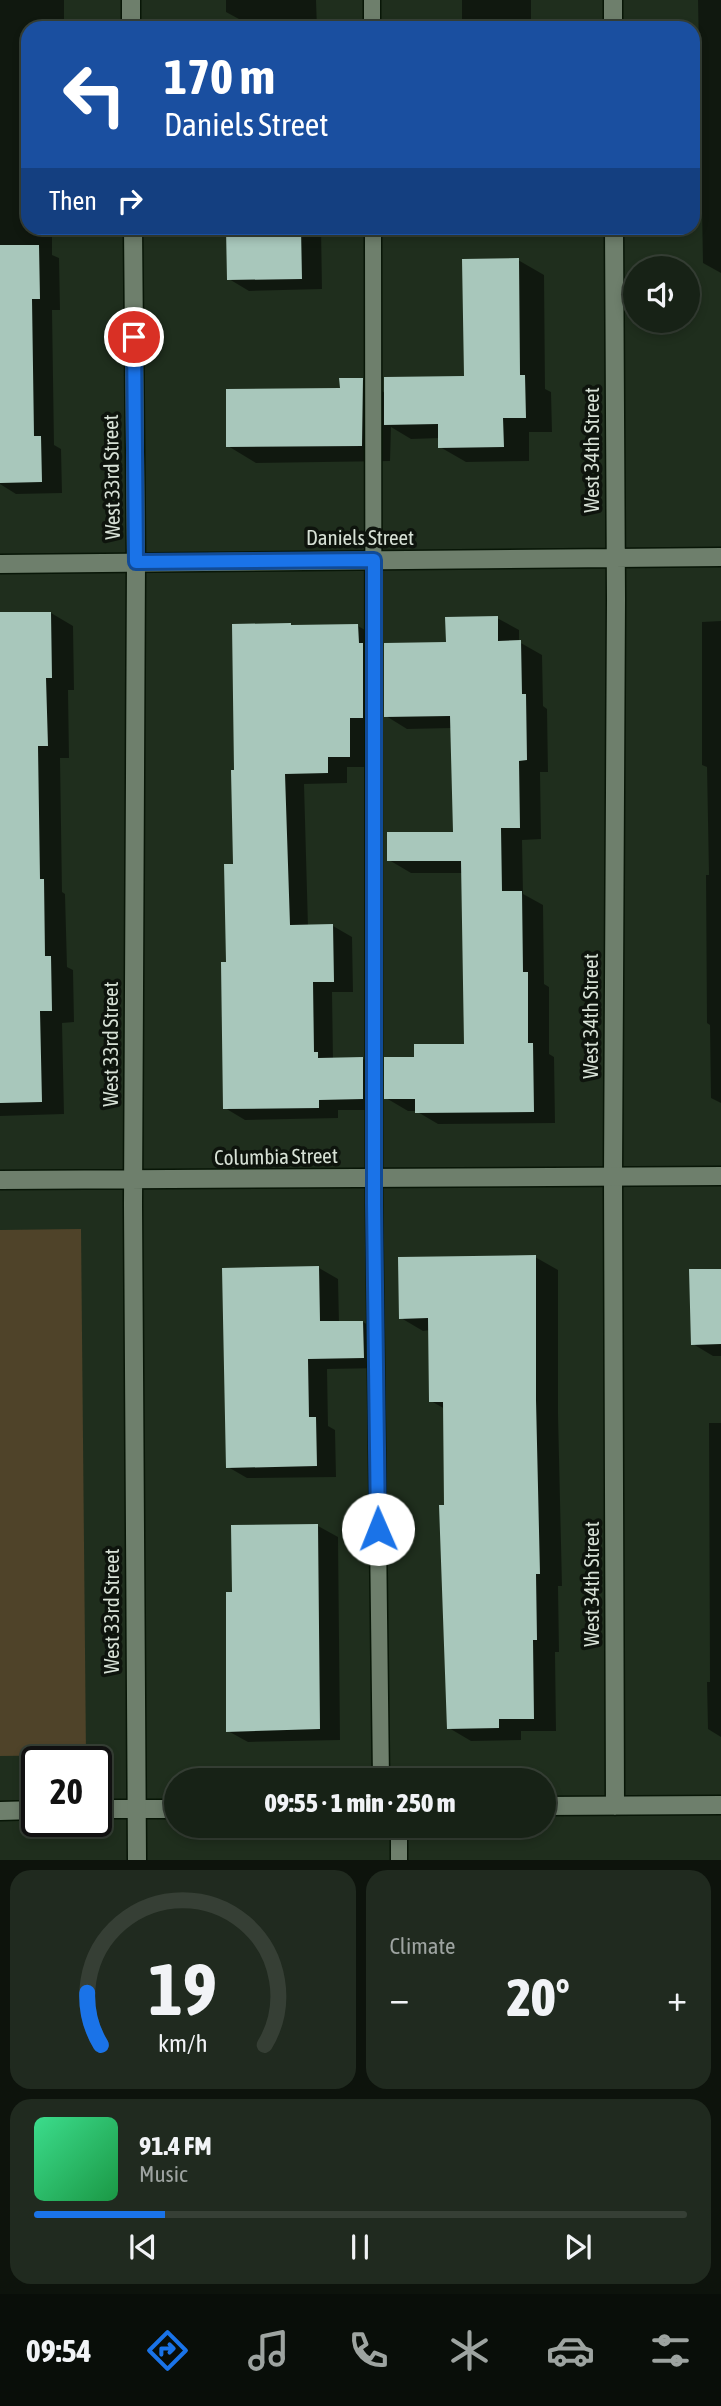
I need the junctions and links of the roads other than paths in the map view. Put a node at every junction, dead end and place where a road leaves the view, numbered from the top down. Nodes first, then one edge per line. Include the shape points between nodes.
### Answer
1 (131, 0) edge
2 (372, 0) edge
3 (613, 0) edge
4 (131, 21) edge
5 (372, 21) edge
6 (613, 21) edge
7 (133, 235) edge
8 (373, 235) edge
9 (614, 235) edge
10 (721, 557) edge
11 (616, 558) junction
12 (374, 560) junction
13 (136, 562) junction
14 (0, 564) edge
15 (613, 1176) junction
16 (721, 1176) edge
17 (374, 1178) junction
18 (134, 1180) junction
19 (0, 1181) edge
20 (381, 1768) edge
21 (721, 1805) edge
22 (556, 1806) edge
23 (615, 1806) junction
24 (112, 1809) edge
25 (136, 1809) junction
26 (164, 1809) edge
27 (21, 1810) edge
28 (0, 1811) edge
29 (399, 1838) edge
30 (136, 1860) edge
31 (399, 1860) edge

1 - 4 street
2 - 5 lane
3 - 6 street
7 - 13 street, West 33rd Street
8 - 12 lane
9 - 11 street, West 34th Street
10 - 11 street, Daniels Street
11 - 12 street, Daniels Street
11 - 15 street, West 34th Street
12 - 13 street, Daniels Street
12 - 17 lane
13 - 14 street, Daniels Street
13 - 18 street, West 33rd Street
15 - 16 street, Columbia Street
15 - 17 street, Columbia Street
15 - 23 street, West 34th Street
17 - 18 street, Columbia Street
17 - 20 lane
18 - 19 street, Columbia Street
18 - 25 street, West 33rd Street
21 - 23 street
22 - 23 street
24 - 25 street
25 - 26 street
25 - 30 street, West 33rd Street
27 - 28 street
29 - 31 lane

